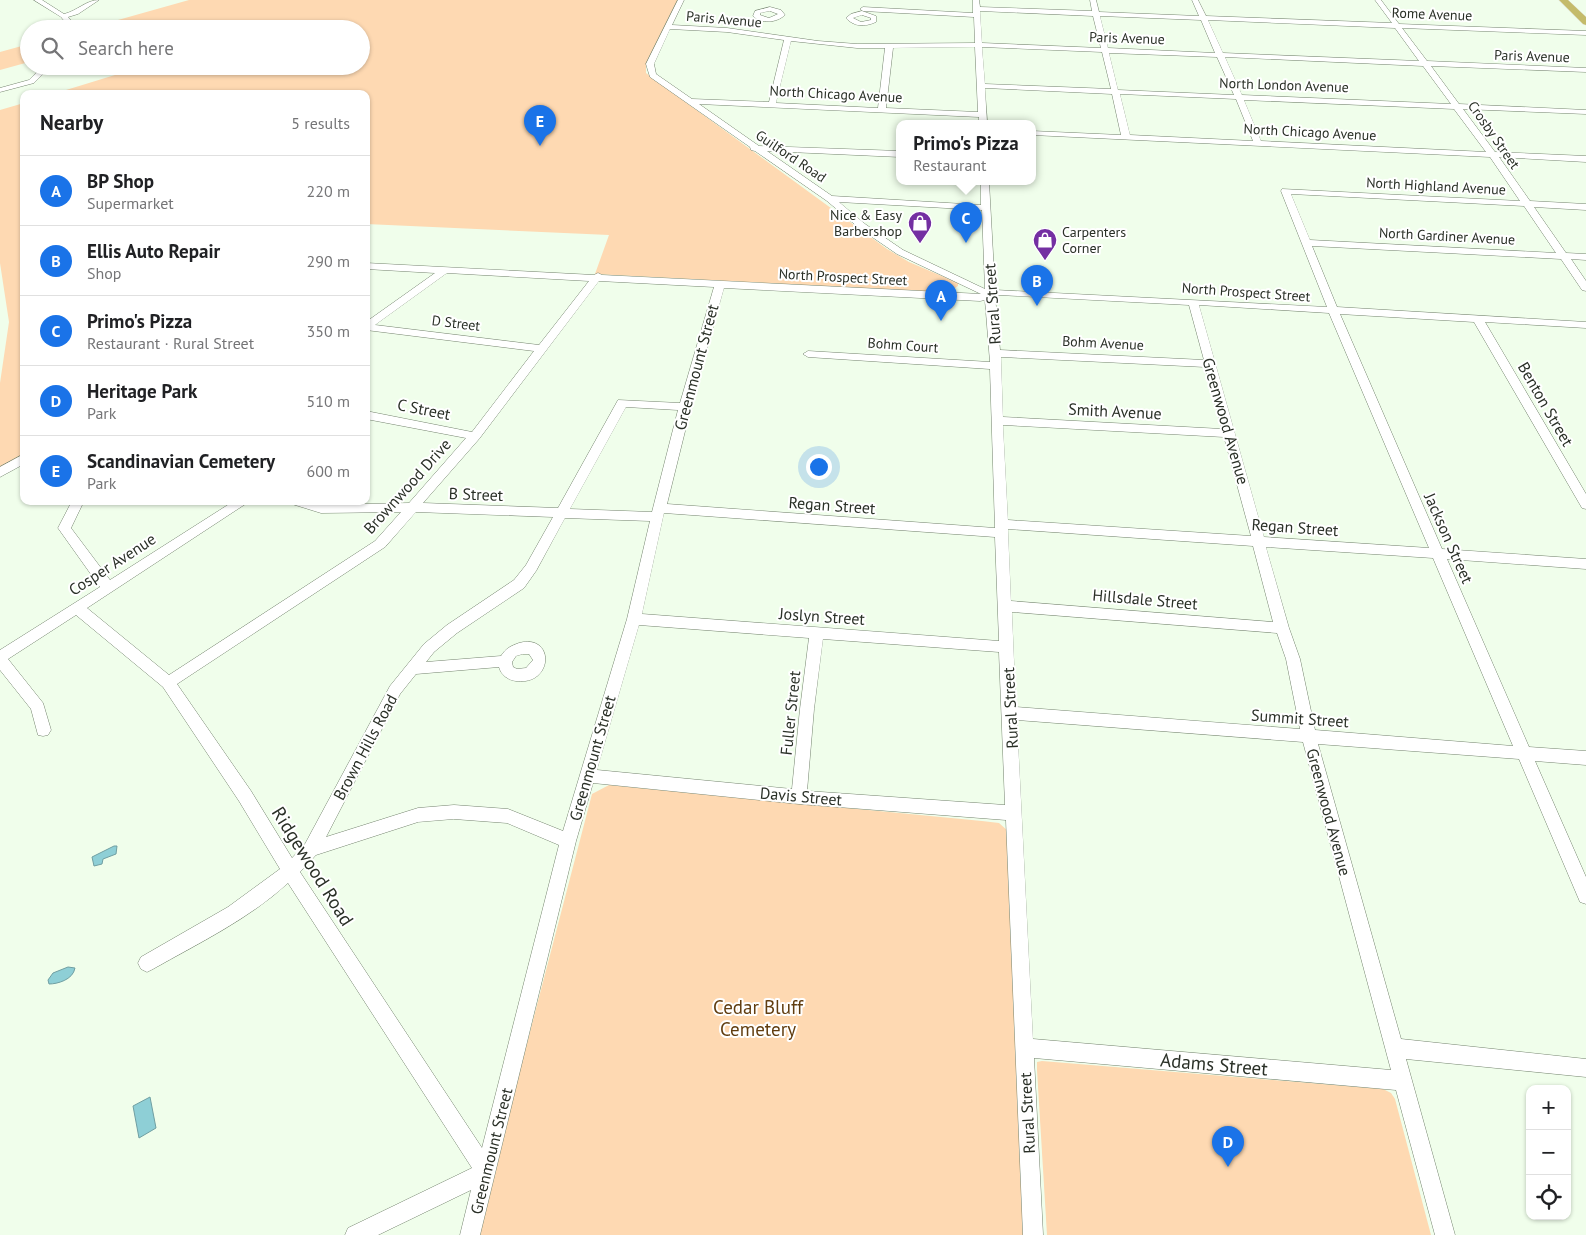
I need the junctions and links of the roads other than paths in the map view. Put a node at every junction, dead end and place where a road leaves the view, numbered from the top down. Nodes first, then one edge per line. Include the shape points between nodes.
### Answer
1 (37, 0) edge
2 (96, 0) edge
3 (681, 0) edge
4 (773, 0) edge
5 (864, 0) edge
6 (976, 0) edge
7 (1093, 0) edge
8 (1195, 0) edge
9 (1378, 0) edge
10 (1563, 0) edge
11 (770, 9) junction
12 (862, 11) junction
13 (977, 12) junction
14 (1096, 14) junction
15 (1582, 15) edge
16 (63, 16) junction
17 (1204, 18) junction
18 (67, 20) edge
19 (766, 20) junction
20 (1586, 22) edge
21 (1397, 26) junction
22 (668, 27) junction
23 (1586, 33) edge
24 (761, 34) junction
25 (859, 35) junction
26 (788, 39) junction
27 (978, 45) junction
28 (889, 47) junction
29 (1106, 50) junction
30 (1221, 54) junction
31 (1426, 64) junction
32 (1586, 70) edge
33 (41, 75) edge
34 (981, 86) junction
35 (0, 90) edge
36 (1115, 92) junction
37 (1239, 96) junction
38 (689, 101) junction
39 (772, 104) junction
40 (1456, 105) junction
41 (882, 110) junction
42 (1586, 112) edge
43 (982, 115) junction
44 (983, 120) edge
45 (1036, 133) edge
46 (1126, 136) junction
47 (1258, 143) junction
48 (754, 148) junction
49 (896, 154) edge
50 (1492, 154) junction
51 (1586, 159) edge
52 (985, 185) edge
53 (1285, 192) joint
54 (830, 199) junction
55 (1526, 204) junction
56 (1586, 207) edge
57 (986, 208) junction
58 (1306, 243) junction
59 (1562, 255) junction
60 (1586, 257) edge
61 (370, 266) edge
62 (445, 270) junction
63 (598, 276) junction
64 (720, 284) junction
65 (1586, 288) edge
66 (990, 295) junction
67 (1193, 302) junction
68 (1335, 311) junction
69 (1478, 319) junction
70 (370, 324) edge
71 (1586, 325) edge
72 (370, 328) edge
73 (542, 349) junction
74 (808, 354) dead end
75 (996, 359) junction
76 (1210, 364) junction
77 (685, 407) junction
78 (370, 416) edge
79 (999, 420) junction
80 (1230, 433) junction
81 (475, 436) junction
82 (20, 460) edge
83 (0, 473) edge
84 (76, 505) edge
85 (238, 505) edge
86 (308, 505) edge
87 (1586, 505) edge
88 (412, 508) junction
89 (561, 513) junction
90 (658, 513) junction
91 (1003, 529) junction
92 (1260, 541) junction
93 (1438, 554) junction
94 (1586, 564) edge
95 (108, 588) junction
96 (1005, 606) junction
97 (77, 608) junction
98 (634, 619) junction
99 (1282, 628) junction
100 (817, 633) junction
101 (1006, 647) junction
102 (0, 659) edge
103 (505, 661) dead end
104 (412, 669) junction
105 (168, 683) junction
106 (1010, 713) junction
107 (43, 730) dead end
108 (1309, 737) junction
109 (1525, 753) junction
110 (1586, 758) edge
111 (588, 776) junction
112 (800, 796) junction
113 (1015, 813) junction
114 (568, 841) junction
115 (311, 849) junction
116 (289, 870) junction
117 (1586, 896) edge
118 (147, 964) dead end
119 (1024, 1048) junction
120 (1395, 1048) junction
121 (1586, 1068) edge
122 (1404, 1081) junction
123 (486, 1172) junction
124 (355, 1235) edge
125 (470, 1235) edge
126 (1033, 1235) edge
127 (1445, 1235) edge

1 - 16 street
2 - 16 street via 84,9
3 - 22 street, Guilford Road
4 - 11 street
5 - 12 street
6 - 13 street
7 - 14 street
8 - 17 street
9 - 21 street, Crosby Street
10 - 15 main road
11 - 19 street via 756,14
11 - 19 street via 782,15
12 - 13 street, Rome Avenue
12 - 25 street via 849,18
12 - 25 street via 875,19
13 - 14 street, Rome Avenue
13 - 27 street
14 - 17 street, Rome Avenue
14 - 29 street
15 - 20 main road
16 - 18 street
17 - 21 street, Rome Avenue
17 - 30 street
19 - 24 street
21 - 23 street, Rome Avenue
21 - 31 street, Crosby Street
22 - 24 street, Paris Avenue
22 - 38 street, Guilford Road via 650,70
24 - 26 street, Paris Avenue
25 - 26 street, Paris Avenue
25 - 28 street, Paris Avenue
26 - 39 street
27 - 28 street, Paris Avenue
27 - 29 street, Paris Avenue
27 - 34 street
28 - 41 street
29 - 30 street, Paris Avenue
29 - 36 street
30 - 31 street, Paris Avenue
30 - 37 street
31 - 32 street, Paris Avenue
31 - 40 street, Crosby Street
33 - 35 street via 29,84
34 - 36 street, North London Avenue
34 - 43 street
36 - 37 street, North London Avenue
36 - 46 street
37 - 40 street, North London Avenue
37 - 47 street
38 - 39 street, North Chicago Avenue
38 - 48 street, Guilford Road
39 - 41 street, North Chicago Avenue
40 - 42 street, North London Avenue
40 - 50 street, Crosby Street
41 - 43 street, North Chicago Avenue
43 - 44 street
45 - 46 street, North Chicago Avenue
46 - 47 street, North Chicago Avenue
47 - 50 street, North Chicago Avenue
48 - 49 street
48 - 54 street, Guilford Road
50 - 51 street, North Chicago Avenue
50 - 55 street, Crosby Street
52 - 57 street, Rural Street
53 - 55 street, North Highland Avenue
53 - 58 street, Jackson Street
54 - 57 street
54 - 66 street, Guilford Road via 900,252
55 - 56 street, North Highland Avenue
55 - 59 street, Crosby Street
57 - 66 street, Rural Street
58 - 59 street, North Gardiner Avenue
58 - 68 street, Jackson Street
59 - 60 street, North Gardiner Avenue
59 - 65 street, Crosby Street
61 - 62 street, North Prospect Street
62 - 63 street, North Prospect Street
62 - 70 street
63 - 64 street, North Prospect Street
63 - 73 street, Brownwood Drive
64 - 66 street, North Prospect Street via 971,297
64 - 77 street, Greenmount Street
66 - 67 street, North Prospect Street via 998,292
66 - 75 street, Rural Street
67 - 68 street, North Prospect Street
67 - 76 street, Greenwood Avenue
68 - 69 street, North Prospect Street
68 - 93 street, Jackson Street
69 - 71 street, North Prospect Street
69 - 87 street, Benton Street
72 - 73 street, D Street
73 - 81 street, Brownwood Drive
74 - 75 street, Bohm Court
75 - 76 street, Bohm Avenue
75 - 79 street, Rural Street
76 - 80 street, Greenwood Avenue
77 - 89 street, Brown Hills Road via 622,403
77 - 90 street, Greenmount Street
78 - 81 street, C Street
79 - 80 street, Smith Avenue
79 - 91 street, Rural Street
80 - 92 street, Greenwood Avenue
81 - 88 street, Brownwood Drive
82 - 83 street
84 - 95 street via 64,528
85 - 95 street, Cosper Avenue
86 - 88 street, B Street via 321,509
88 - 89 street, B Street
88 - 105 street, Brownwood Drive via 380,544
89 - 90 street, B Street
89 - 104 street, Brown Hills Road via 519,584 452,629 429,648
90 - 91 street, Regan Street
90 - 98 street, Greenmount Street
91 - 92 street, Regan Street
91 - 96 street, Rural Street
92 - 93 street, Regan Street
92 - 99 street, Greenwood Avenue
93 - 94 street, Regan Street
93 - 109 street, Jackson Street
95 - 97 street, Cosper Avenue
96 - 99 street, Hillsdale Street
96 - 101 street, Rural Street
97 - 102 street, Cosper Avenue
97 - 105 street, Ridgewood Road
98 - 100 street, Joslyn Street
98 - 111 street, Greenmount Street
99 - 108 street, Greenwood Avenue via 1293,659
100 - 101 street, Joslyn Street
100 - 112 street, Fuller Street
101 - 106 street, Rural Street
102 - 107 street via 38,706
103 - 104 street
104 - 115 street, Brown Hills Road via 385,707
105 - 116 street, Ridgewood Road via 245,796
106 - 108 street, Summit Street
106 - 113 street, Rural Street
108 - 109 street, Summit Street
108 - 120 street, Greenwood Avenue
109 - 110 street, Summit Street
109 - 117 street, Jackson Street
111 - 112 street, Davis Street
111 - 114 street, Greenmount Street
112 - 113 street, Davis Street
113 - 119 street, Rural Street
114 - 115 street via 508,816 454,812 418,815
114 - 123 street, Greenmount Street
115 - 116 street, Brown Hills Road
116 - 118 street, Brown Hills Road via 255,901
116 - 123 street, Ridgewood Road
119 - 122 street, Adams Street
119 - 126 street, Rural Street
120 - 121 street
120 - 122 street, Greenwood Avenue
122 - 127 street, Greenwood Avenue
123 - 124 street
123 - 125 street, Greenmount Street

